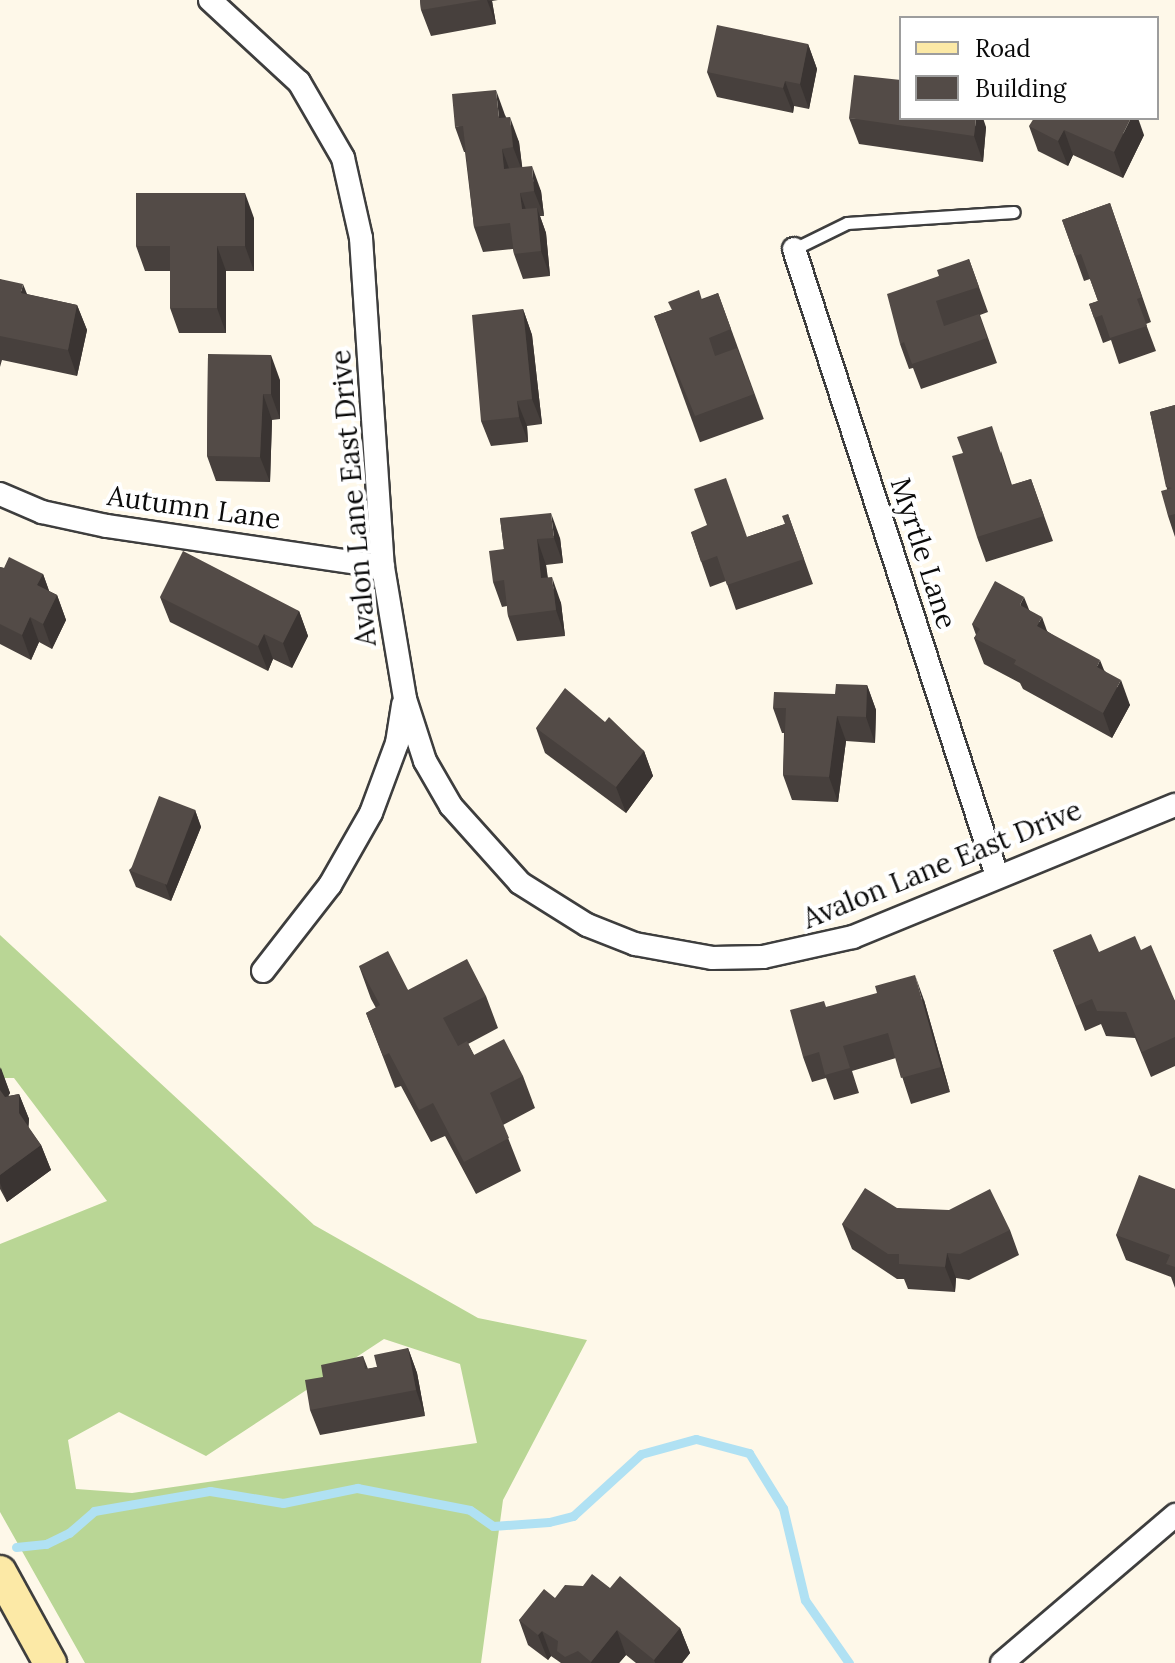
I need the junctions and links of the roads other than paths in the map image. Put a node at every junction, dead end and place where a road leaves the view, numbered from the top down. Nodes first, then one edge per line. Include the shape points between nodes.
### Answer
1 (210, 0) edge
2 (1014, 212) dead end
3 (794, 249) joint
4 (0, 494) edge
5 (383, 567) junction
6 (405, 699) junction
7 (1175, 805) edge
8 (997, 876) junction
9 (263, 971) dead end
10 (1175, 1515) edge
11 (0, 1572) edge
12 (50, 1663) edge
13 (1002, 1663) edge

1 - 5 street, Avalon Lane East Drive via 299,82 332,132 351,182 364,269
2 - 3 lane via 847,223
3 - 8 street, Myrtle Lane
4 - 5 street, Autumn Lane via 42,512 120,528
5 - 6 street, Avalon Lane East Drive
6 - 8 street, Avalon Lane East Drive via 437,784 493,857 553,906 635,944 712,958 791,954 853,937
6 - 9 street via 397,743 371,813 330,885
7 - 8 street, Avalon Lane East Drive
10 - 13 street
11 - 12 main road

